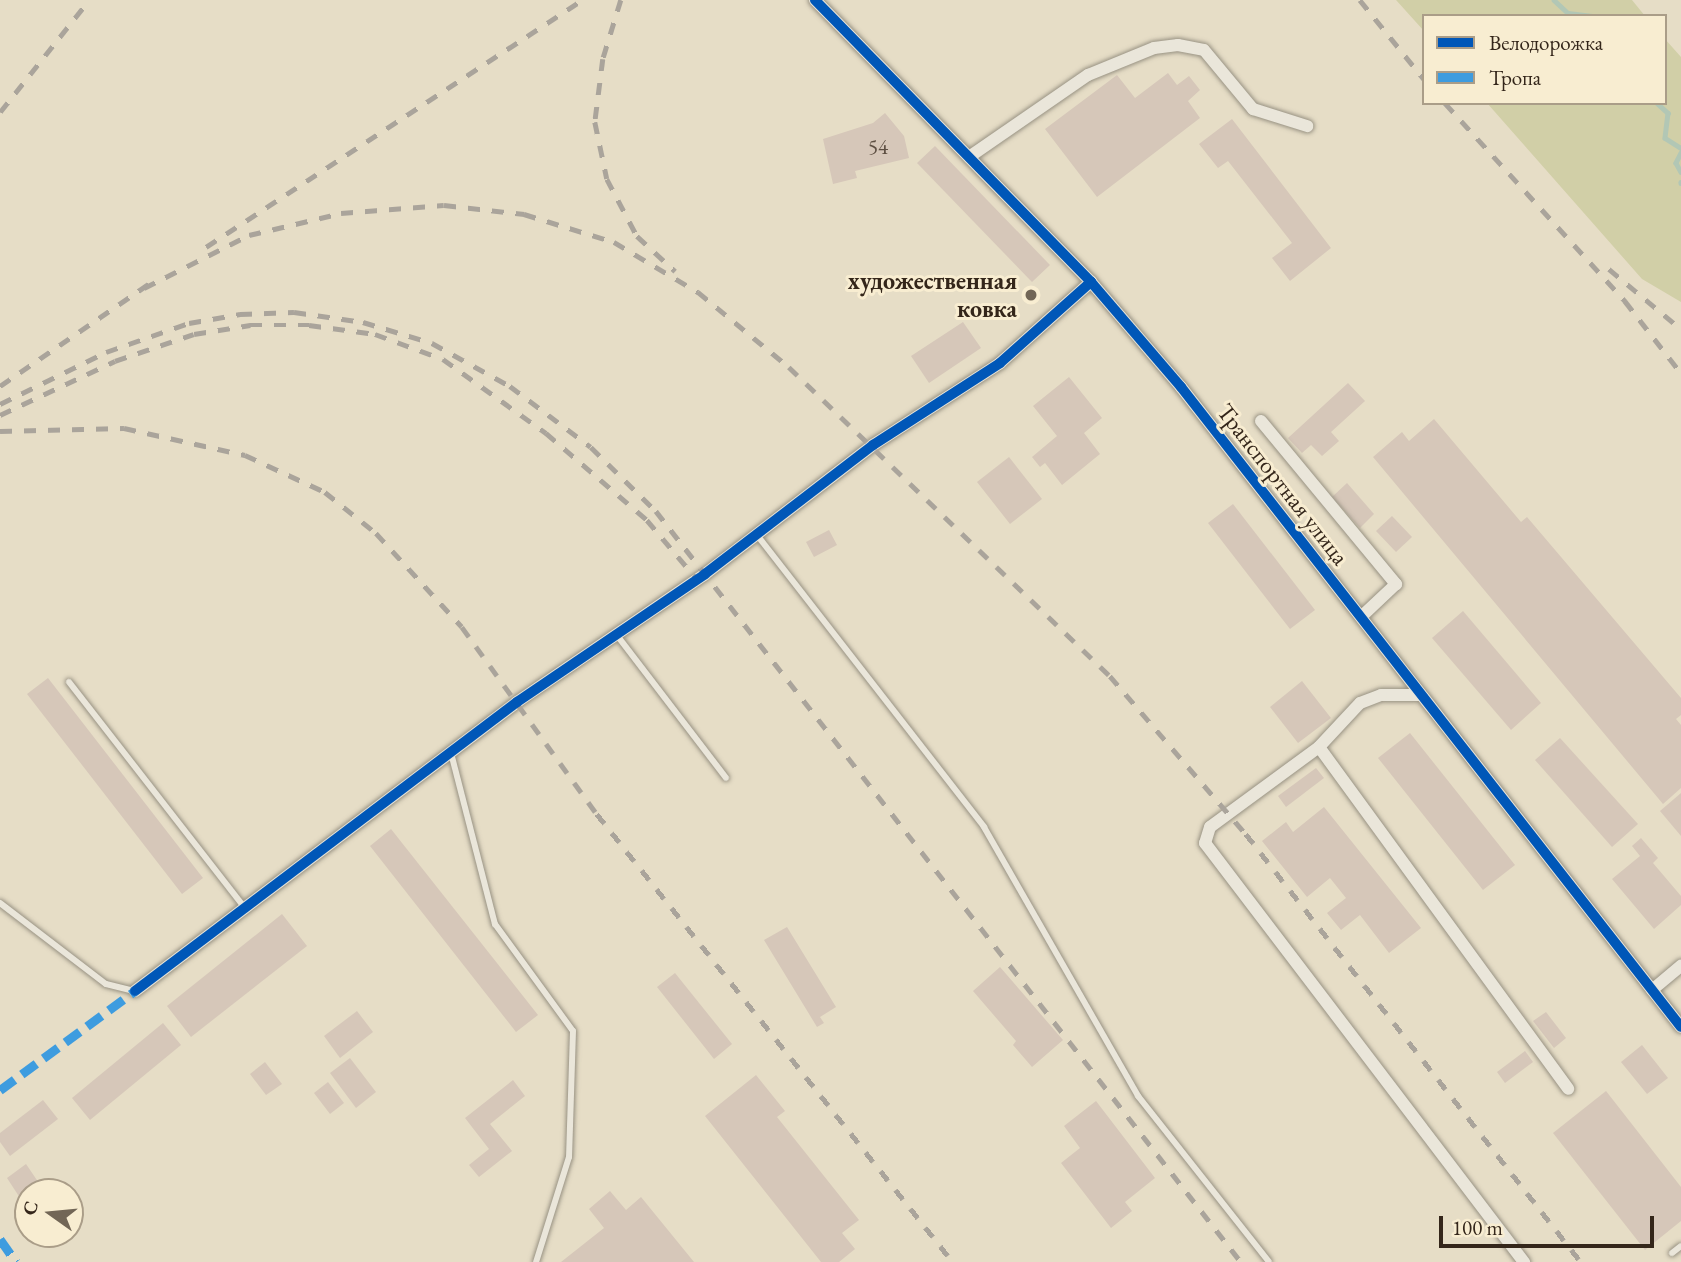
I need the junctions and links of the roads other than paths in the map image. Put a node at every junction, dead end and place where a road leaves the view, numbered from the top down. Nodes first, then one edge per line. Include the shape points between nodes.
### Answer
1 (815, 0) edge
2 (1307, 126) dead end
3 (969, 157) junction
4 (1091, 282) junction
5 (1261, 421) dead end
6 (756, 534) junction
7 (1361, 617) junction
8 (616, 634) junction
9 (69, 682) dead end
10 (1421, 695) junction
11 (1319, 747) junction
12 (450, 753) junction
13 (726, 778) dead end
14 (0, 903) edge
15 (245, 908) junction
16 (1681, 966) edge
17 (1651, 990) junction
18 (135, 991) joint
19 (1681, 1027) edge
20 (1568, 1089) dead end
21 (1681, 1246) edge
22 (1672, 1253) dead end
23 (536, 1262) edge
24 (1269, 1262) edge
25 (1524, 1262) edge

1 - 3 street, Транспортная улица
2 - 3 street via 1253,108 1204,50 1178,45 1154,48 1088,75
3 - 4 street, Транспортная улица
4 - 6 street via 1000,363 873,445
4 - 7 street, Транспортная улица via 1181,387
5 - 7 street via 1396,584
6 - 8 street
6 - 24 lane via 984,827 1138,1096
7 - 10 street, Транспортная улица
8 - 12 street
8 - 13 lane
9 - 15 lane
10 - 11 street via 1381,695 1360,703
10 - 17 street, Транспортная улица
11 - 20 street
11 - 25 street via 1210,827 1205,844
12 - 15 street
12 - 23 lane via 495,924 573,1031 569,1157
14 - 18 lane via 106,984
15 - 18 street
16 - 17 street
17 - 19 street, Транспортная улица
21 - 22 lane

